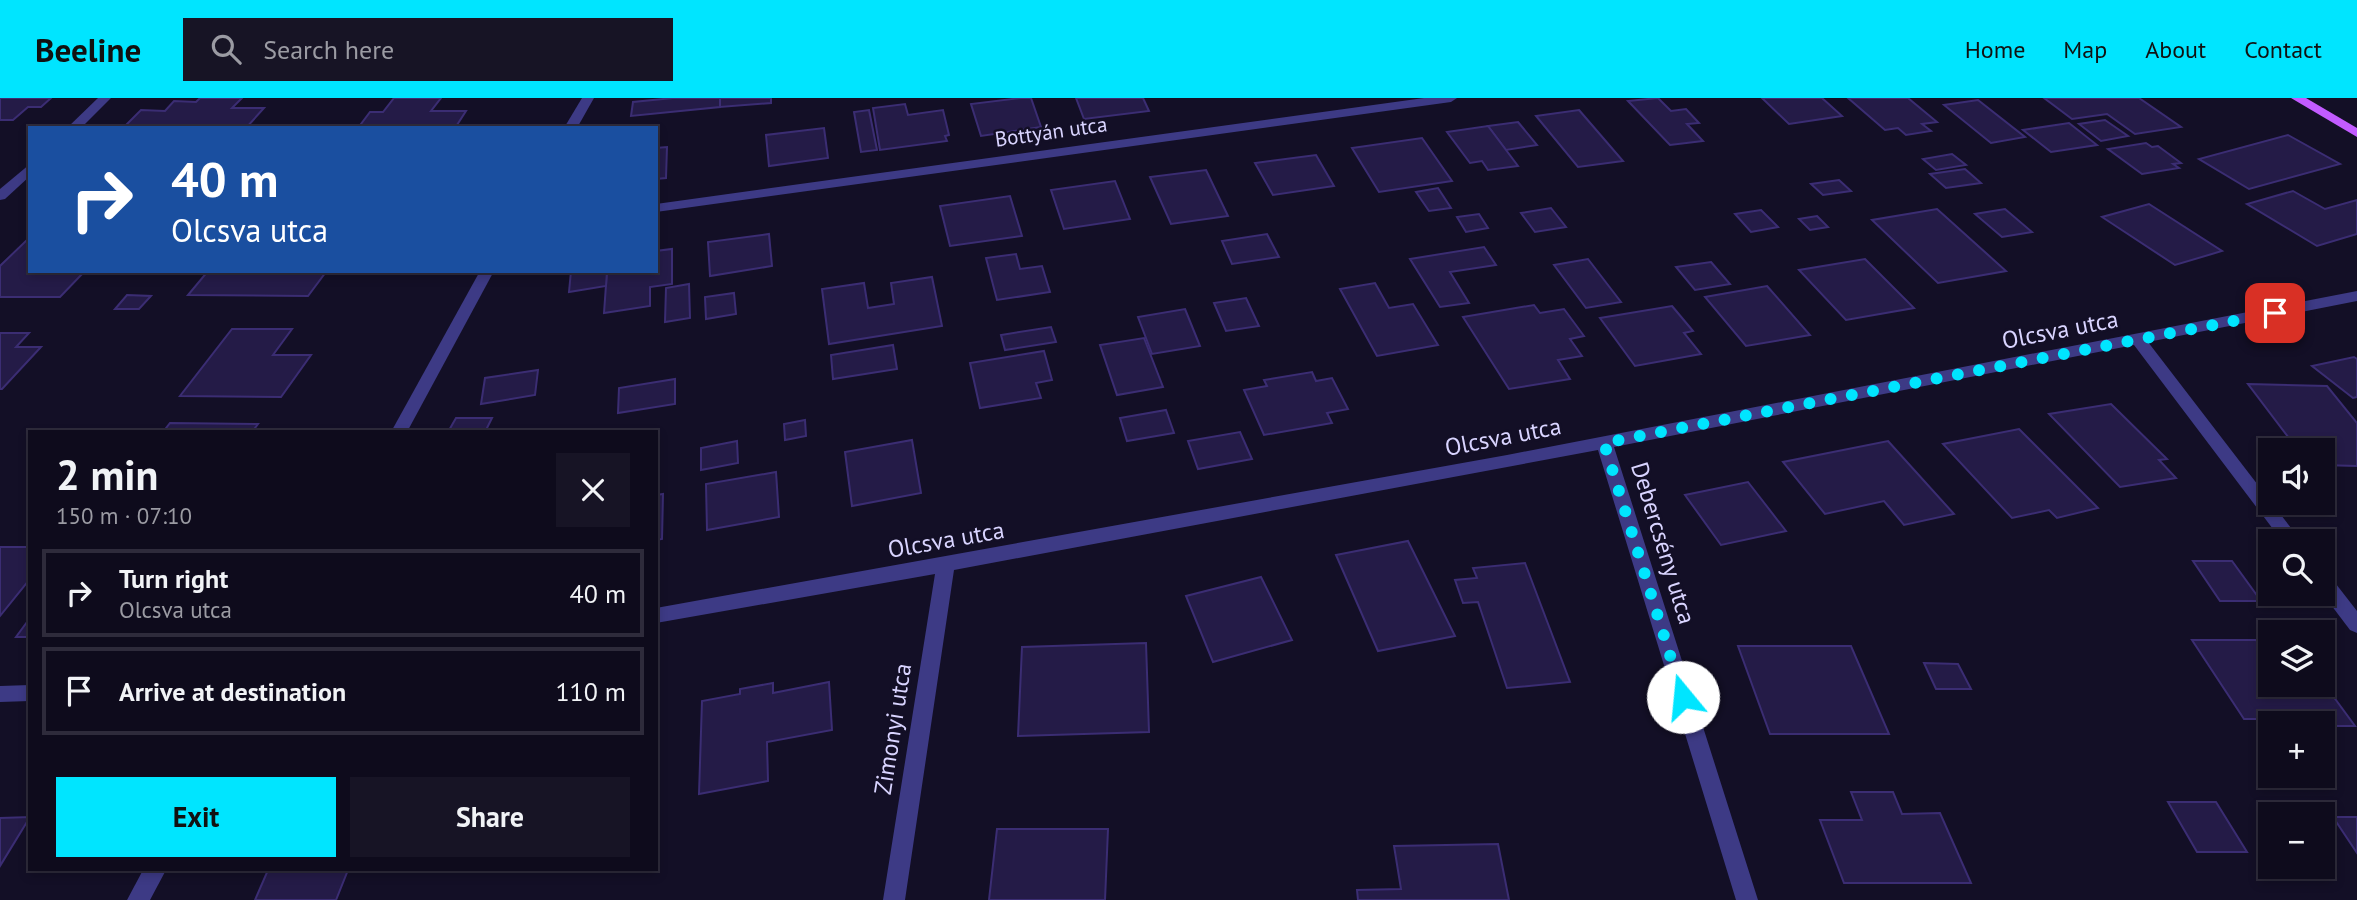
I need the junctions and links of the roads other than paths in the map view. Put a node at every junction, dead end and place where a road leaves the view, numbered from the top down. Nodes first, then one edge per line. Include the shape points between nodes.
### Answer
1 (105, 98) edge
2 (588, 98) edge
3 (1451, 98) edge
4 (2297, 98) edge
5 (75, 126) edge
6 (571, 126) edge
7 (2357, 133) edge
8 (28, 170) edge
9 (0, 196) edge
10 (658, 208) edge
11 (486, 273) edge
12 (2357, 296) edge
13 (2138, 340) junction
14 (400, 430) edge
15 (1604, 443) junction
16 (2283, 529) edge
17 (945, 566) junction
18 (2335, 597) edge
19 (658, 616) edge
20 (2357, 625) edge
21 (28, 693) edge
22 (0, 694) edge
23 (154, 871) edge
24 (138, 900) edge
25 (894, 900) edge
26 (1747, 900) edge

1 - 5 street
2 - 6 street
3 - 10 street, Bottyán utca
4 - 7 main road
8 - 9 street
11 - 14 street
12 - 13 street, Olcsva utca
13 - 15 street, Olcsva utca
13 - 16 street
15 - 17 street, Olcsva utca
15 - 26 street, Debercsény utca
17 - 19 street, Olcsva utca
17 - 25 street, Zimonyi utca
18 - 20 street
21 - 22 street
23 - 24 street

